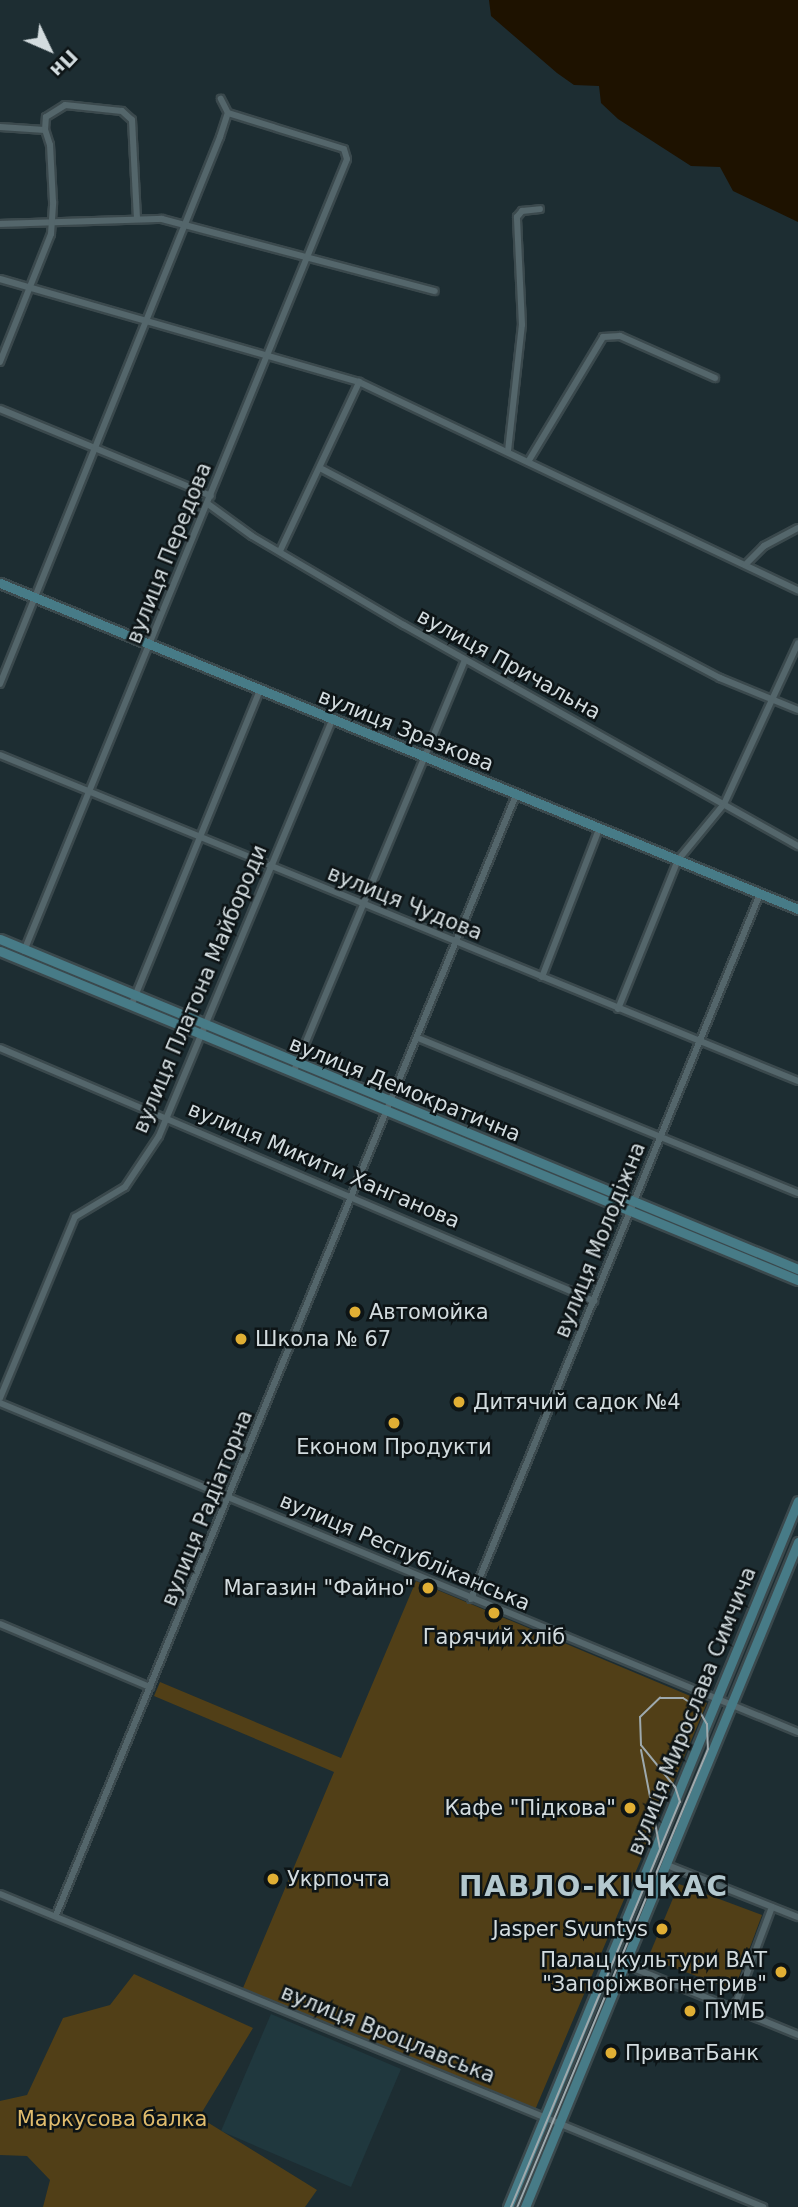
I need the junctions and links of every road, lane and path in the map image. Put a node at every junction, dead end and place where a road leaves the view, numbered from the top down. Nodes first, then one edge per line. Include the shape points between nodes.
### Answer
1 (221, 99) dead end
2 (228, 113) junction
3 (0, 127) edge
4 (44, 130) junction
5 (540, 209) dead end
6 (137, 218) junction
7 (52, 223) junction
8 (187, 223) junction
9 (0, 224) edge
10 (308, 257) junction
11 (0, 279) edge
12 (30, 288) junction
13 (435, 291) dead end
14 (146, 323) junction
15 (266, 358) junction
16 (0, 362) edge
17 (715, 378) dead end
18 (359, 382) junction
19 (0, 409) edge
20 (96, 449) junction
21 (508, 451) junction
22 (527, 462) junction
23 (320, 468) junction
24 (211, 496) junction
25 (208, 504) junction
26 (798, 528) edge
27 (280, 551) junction
28 (745, 565) junction
29 (0, 583) edge
30 (798, 590) edge
31 (36, 598) junction
32 (798, 643) edge
33 (152, 645) junction
34 (465, 660) junction
35 (0, 684) edge
36 (260, 690) junction
37 (771, 702) junction
38 (798, 710) edge
39 (333, 719) junction
40 (0, 755) edge
41 (423, 756) junction
42 (91, 792) junction
43 (516, 795) junction
44 (724, 804) junction
45 (599, 829) junction
46 (202, 838) junction
47 (798, 846) edge
48 (678, 860) junction
49 (271, 868) junction
50 (760, 894) junction
51 (362, 905) junction
52 (798, 909) edge
53 (0, 939) edge
54 (455, 942) junction
55 (24, 949) junction
56 (0, 951) edge
57 (20, 959) junction
58 (542, 977) junction
59 (135, 996) junction
60 (131, 1006) junction
61 (618, 1009) junction
62 (206, 1025) junction
63 (201, 1035) junction
64 (418, 1038) junction
65 (702, 1043) junction
66 (0, 1048) edge
67 (298, 1064) junction
68 (293, 1073) junction
69 (798, 1081) edge
70 (392, 1103) junction
71 (387, 1113) junction
72 (167, 1117) junction
73 (660, 1138) junction
74 (798, 1193) edge
75 (353, 1195) junction
76 (635, 1202) junction
77 (631, 1212) junction
78 (798, 1269) edge
79 (798, 1280) edge
80 (594, 1301) junction
81 (0, 1401) edge
82 (229, 1497) junction
83 (798, 1501) edge
84 (798, 1542) edge
85 (796, 1554) edge
86 (471, 1599) junction
87 (0, 1624) edge
88 (150, 1687) junction
89 (717, 1700) junction
90 (732, 1706) junction
91 (798, 1732) edge
92 (667, 1865) junction
93 (0, 1894) edge
94 (772, 1907) junction
95 (56, 1915) junction
96 (798, 1917) edge
97 (626, 1965) junction
98 (734, 2008) junction
99 (798, 2035) edge
100 (546, 2118) junction
101 (560, 2124) junction
102 (508, 2207) edge
103 (525, 2207) edge
104 (763, 2207) edge

1 - 2 street
2 - 8 street
2 - 10 street, вулиця Передова via 344,149 347,159
3 - 4 street
4 - 6 street via 50,112 65,105 122,111 129,116
4 - 7 street via 50,145
5 - 21 street via 522,211 517,217 522,325
6 - 7 street
6 - 8 street
7 - 9 street
7 - 12 street
8 - 10 street
8 - 14 street
10 - 13 street
10 - 15 street, вулиця Передова
11 - 12 street
12 - 14 street
12 - 16 street
14 - 15 street
14 - 20 street
15 - 18 street via 287,358
15 - 24 street, вулиця Передова
17 - 22 street via 620,336 603,337
18 - 21 street
18 - 23 street
19 - 20 street
20 - 24 street
20 - 31 street
21 - 22 street
22 - 28 street
23 - 27 street
23 - 37 street via 544,589
24 - 25 street, вулиця Передова
25 - 27 street, вулиця Причальна
25 - 33 street, вулиця Передова
26 - 28 street via 764,546
27 - 34 street, вулиця Причальна
28 - 30 street
29 - 31 street, вулиця Зразкова
31 - 33 street, вулиця Зразкова
31 - 35 street
32 - 37 street
33 - 36 street, вулиця Зразкова
33 - 42 street, вулиця Передова
34 - 41 street
34 - 44 street, вулиця Причальна
36 - 39 street, вулиця Зразкова
36 - 46 street
37 - 38 street
37 - 44 street
39 - 41 street, вулиця Зразкова
39 - 49 street, вулиця Платона Майбороди
40 - 42 street, вулиця Чудова
41 - 43 street, вулиця Зразкова
41 - 51 street
42 - 46 street, вулиця Чудова
42 - 55 street, вулиця Передова
43 - 45 street, вулиця Зразкова
43 - 54 street
44 - 47 street, вулиця Причальна
44 - 48 street
45 - 48 street, вулиця Зразкова
45 - 58 street
46 - 49 street, вулиця Чудова
46 - 59 street
48 - 50 street, вулиця Зразкова
48 - 61 street
49 - 51 street, вулиця Чудова
49 - 62 street, вулиця Платона Майбороди
50 - 52 street, вулиця Зразкова
50 - 65 street, вулиця Молодіжна
51 - 54 street, вулиця Чудова
51 - 67 street
53 - 55 street, вулиця Демократична
54 - 58 street, вулиця Чудова
54 - 64 street
55 - 57 street, вулиця Передова
55 - 59 street, вулиця Демократична
56 - 57 street, вулиця Демократична
57 - 60 street, вулиця Демократична
58 - 61 street, вулиця Чудова
59 - 60 street
59 - 62 street, вулиця Демократична
60 - 63 street, вулиця Демократична
61 - 65 street, вулиця Чудова
62 - 63 street, вулиця Платона Майбороди
62 - 67 street, вулиця Демократична
63 - 68 street, вулиця Демократична
63 - 72 street, вулиця Платона Майбороди
64 - 70 street
64 - 73 street
65 - 69 street, вулиця Чудова
65 - 73 street, вулиця Молодіжна
66 - 72 street, вулиця Микити Ханганова
67 - 68 street
67 - 70 street, вулиця Демократична
68 - 71 street, вулиця Демократична
70 - 71 street, вулиця Радіаторна
70 - 76 street, вулиця Демократична
71 - 75 street, вулиця Радіаторна
71 - 77 street, вулиця Демократична
72 - 75 street, вулиця Микити Ханганова
72 - 81 street, вулиця Платона Майбороди via 125,1187 75,1217
73 - 74 street
73 - 76 street, вулиця Молодіжна
75 - 80 street, вулиця Микити Ханганова
75 - 82 street, вулиця Радіаторна
76 - 77 street, вулиця Молодіжна
76 - 78 street, вулиця Демократична
77 - 79 street, вулиця Демократична
77 - 80 street, вулиця Молодіжна
80 - 86 street, вулиця Молодіжна
81 - 82 street, вулиця Республіканська
82 - 86 street, вулиця Республіканська
82 - 88 street, вулиця Радіаторна
83 - 89 street, вулиця Мирослава Симчича
84 - 85 street, вулиця Мирослава Симчича
85 - 90 street, вулиця Мирослава Симчича
86 - 89 street, вулиця Республіканська
87 - 88 street
88 - 95 street, вулиця Радіаторна
89 - 90 street, вулиця Республіканська
89 - 100 street, вулиця Мирослава Симчича
90 - 91 street, вулиця Республіканська
90 - 92 street, вулиця Мирослава Симчича
92 - 94 street
92 - 97 street, вулиця Мирослава Симчича
93 - 95 street, вулиця Вроцлавська
94 - 96 street
94 - 98 street
95 - 100 street, вулиця Вроцлавська
97 - 98 street
97 - 101 street, вулиця Мирослава Симчича
98 - 99 street
100 - 101 street, вулиця Вроцлавська
100 - 102 street, вулиця Мирослава Симчича
101 - 103 street, вулиця Мирослава Симчича
101 - 104 street, вулиця Вроцлавська

